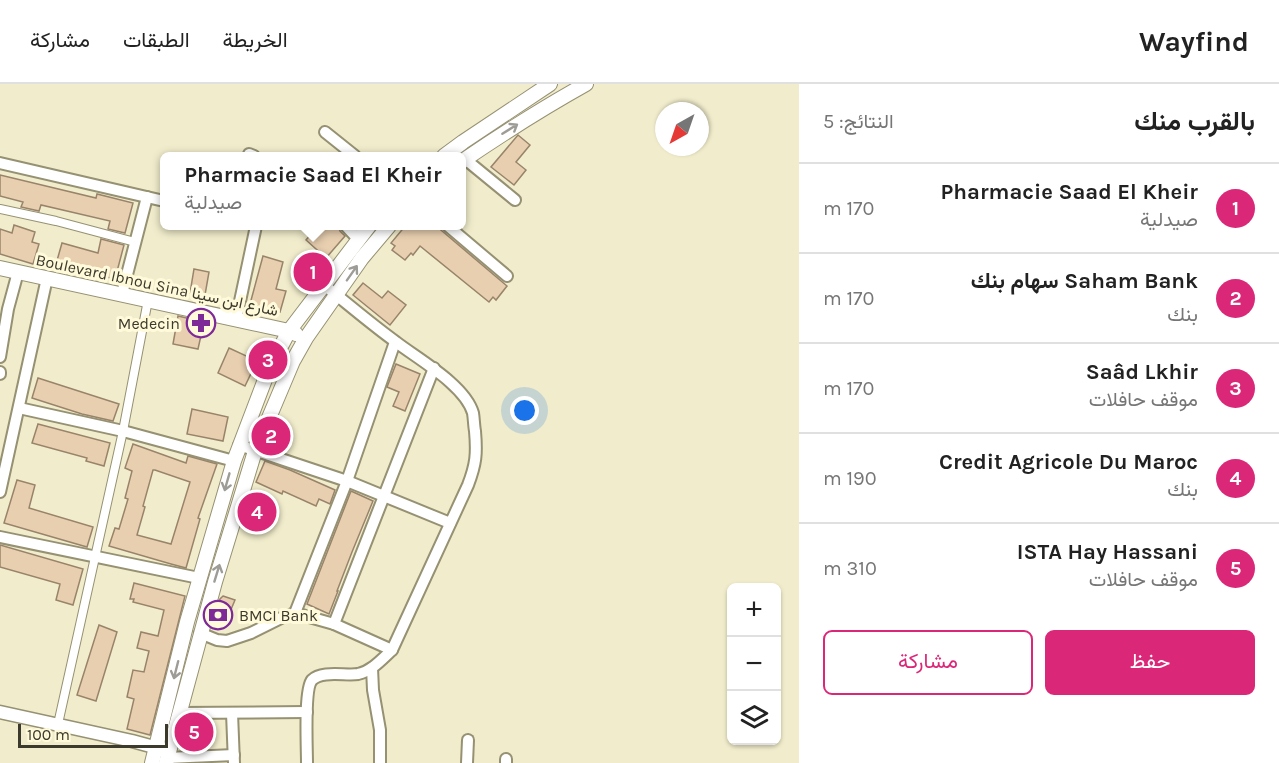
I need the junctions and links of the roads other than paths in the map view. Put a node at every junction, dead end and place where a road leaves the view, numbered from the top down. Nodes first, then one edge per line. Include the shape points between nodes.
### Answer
1 (550, 84) edge
2 (586, 84) edge
3 (325, 132) dead end
4 (350, 152) edge
5 (449, 152) edge
6 (466, 158) edge
7 (466, 162) edge
8 (0, 163) edge
9 (147, 197) junction
10 (160, 200) edge
11 (515, 200) dead end
12 (0, 209) edge
13 (255, 230) edge
14 (350, 230) edge
15 (365, 230) edge
16 (385, 230) edge
17 (454, 230) edge
18 (358, 239) junction
19 (135, 242) junction
20 (0, 268) edge
21 (18, 272) junction
22 (507, 276) dead end
23 (47, 278) junction
24 (324, 285) junction
25 (122, 294) junction
26 (336, 295) junction
27 (148, 300) junction
28 (4, 307) edge
29 (236, 320) junction
30 (289, 331) junction
31 (306, 338) junction
32 (395, 342) junction
33 (0, 357) edge
34 (434, 368) junction
35 (19, 408) junction
36 (123, 430) junction
37 (239, 445) junction
38 (255, 451) junction
39 (234, 461) junction
40 (347, 481) junction
41 (1, 487) edge
42 (384, 497) junction
43 (450, 523) junction
44 (0, 537) edge
45 (94, 556) junction
46 (199, 578) junction
47 (295, 613) junction
48 (334, 624) junction
49 (200, 633) junction
50 (392, 650) junction
51 (372, 668) junction
52 (0, 712) edge
53 (307, 712) junction
54 (179, 713) junction
55 (232, 713) junction
56 (58, 724) junction
57 (468, 740) dead end
58 (155, 748) junction
59 (168, 757) edge
60 (234, 759) edge
61 (152, 763) edge
62 (307, 763) edge
63 (380, 763) edge
64 (467, 763) edge

1 - 5 main road
6 -> 2 main road
3 - 4 street
7 - 11 street
8 - 9 street
9 - 10 street
9 - 19 street
12 - 19 street
13 - 29 street
14 - 18 street
15 - 18 main road
26 -> 16 main road
17 - 22 street
18 - 24 main road
19 - 25 street
20 - 21 main road, Boulevard Ibnou Sina شارع ابن سينا
21 - 23 main road, Boulevard Ibnou Sina شارع ابن سينا
21 - 28 street
23 - 25 main road, Boulevard Ibnou Sina شارع ابن سينا
23 - 35 street
24 - 26 street
24 - 30 main road
25 - 27 main road, Boulevard Ibnou Sina شارع ابن سينا
26 - 31 main road
26 - 32 street
27 - 29 main road, Boulevard Ibnou Sina شارع ابن سينا
27 - 36 street
28 - 33 street
29 - 30 main road, Boulevard Ibnou Sina شارع ابن سينا
30 - 31 main road, Boulevard Ibnou Sina شارع ابن سينا
30 - 37 main road via 269,369
31 - 38 main road
32 - 34 street
32 - 40 street
34 - 42 street
34 - 43 street via 458,389 473,412 475,468
35 - 36 street
35 - 41 street
36 - 39 street
36 - 45 street
37 - 38 street
37 - 39 main road
38 - 40 street
49 -> 38 main road
39 -> 46 main road
40 - 42 street
40 - 47 street
42 - 43 street
42 - 48 street
43 - 50 street
44 - 45 street
45 - 46 street
45 - 56 street
46 -> 58 main road
47 - 48 street
47 - 49 street via 227,641
48 - 50 street
49 - 54 main road
50 - 51 street
51 - 53 street via 358,674 321,675 313,679
51 - 63 street
52 - 56 street
53 - 55 street
53 - 62 street
54 - 55 street
54 - 59 main road
55 - 60 street
56 - 58 street
57 - 64 street
58 - 59 street
58 - 61 main road
59 - 60 street

